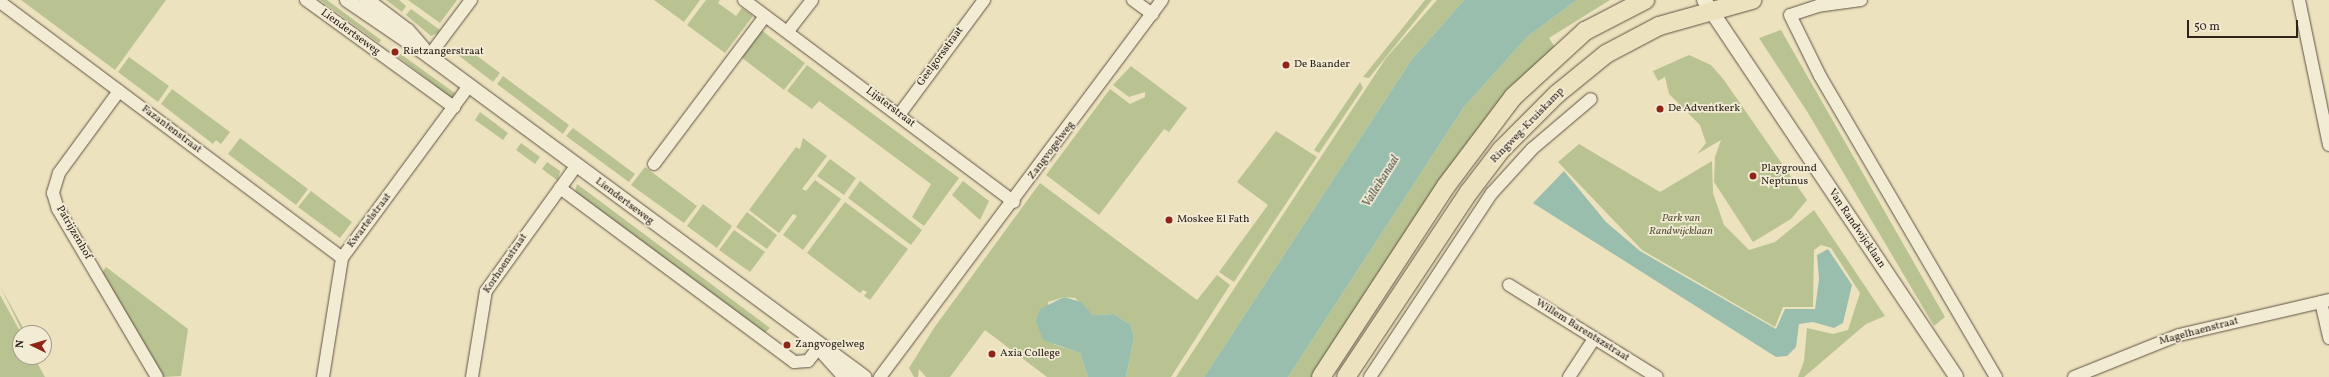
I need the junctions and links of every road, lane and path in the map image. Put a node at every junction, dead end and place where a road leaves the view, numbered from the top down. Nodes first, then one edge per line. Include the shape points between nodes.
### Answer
1 (306, 0) edge
2 (347, 0) edge
3 (367, 0) edge
4 (471, 0) edge
5 (744, 0) edge
6 (812, 0) edge
7 (984, 0) edge
8 (1133, 0) edge
9 (1162, 0) edge
10 (1646, 0) edge
11 (1752, 0) edge
12 (1861, 0) edge
13 (2299, 0) edge
14 (0, 2) edge
15 (1708, 4) edge
16 (1152, 14) junction
17 (765, 16) junction
18 (788, 32) junction
19 (429, 56) junction
20 (469, 86) junction
21 (119, 91) junction
22 (1591, 99) dead end
23 (454, 107) junction
24 (899, 115) junction
25 (2329, 145) edge
26 (654, 164) dead end
27 (576, 166) junction
28 (560, 188) junction
29 (1014, 202) junction
30 (342, 258) junction
31 (1508, 285) dead end
32 (2325, 301) edge
33 (2329, 338) edge
34 (1594, 339) junction
35 (819, 347) junction
36 (1372, 376) edge
37 (157, 377) edge
38 (323, 377) edge
39 (472, 377) edge
40 (845, 377) edge
41 (864, 377) edge
42 (880, 377) edge
43 (1320, 377) edge
44 (1346, 377) edge
45 (1570, 377) edge
46 (1656, 377) edge
47 (1956, 377) edge
48 (1996, 377) edge
49 (2074, 377) edge

1 - 23 street, Liendertseweg
2 - 19 street, Liendertseweg
3 - 19 street, Liendertseweg via 408,31
4 - 19 street
5 - 17 street, Lijsterstraat
6 - 18 street
7 - 24 street, Geelgorsstraat
8 - 16 street
9 - 16 street, Zangvogelweg
10 - 43 main road via 1585,31 1513,97 1446,186
11 - 15 main road, Ringweg-Kruiskamp
12 - 48 street via 1818,6 1790,15 1820,76
13 - 25 street
14 - 21 street, Fazantenstraat
15 - 44 main road, Ringweg-Kruiskamp via 1606,54 1557,94 1518,132 1469,192
15 - 47 street, Van Randwijcklaan
16 - 29 street, Zangvogelweg
17 - 18 street, Lijsterstraat
17 - 26 street
18 - 24 street, Lijsterstraat
19 - 20 street, Liendertseweg
20 - 23 street, Kwartelstraat
20 - 27 street, Liendertseweg
21 - 30 street, Fazantenstraat
21 - 37 street, Patrijzenhof via 59,173 53,193 58,209
22 - 36 street, Ringweg-Kruiskamp via 1532,149 1492,193
23 - 30 street, Kwartelstraat
24 - 29 street, Lijsterstraat
27 - 28 street, Korhoenstraat
27 - 35 street, Liendertseweg
28 - 35 street via 794,362 808,361
28 - 39 street, Korhoenstraat via 486,292
29 - 42 street, Zangvogelweg
30 - 38 street, Kwartelstraat
31 - 34 street, Willem Barentszstraat
32 - 33 street
32 - 49 street, Magelhaenstraat via 2179,335
34 - 45 street
34 - 46 street, Willem Barentszstraat
35 - 40 street, Liendertseweg
35 - 41 street, Liendertseweg

